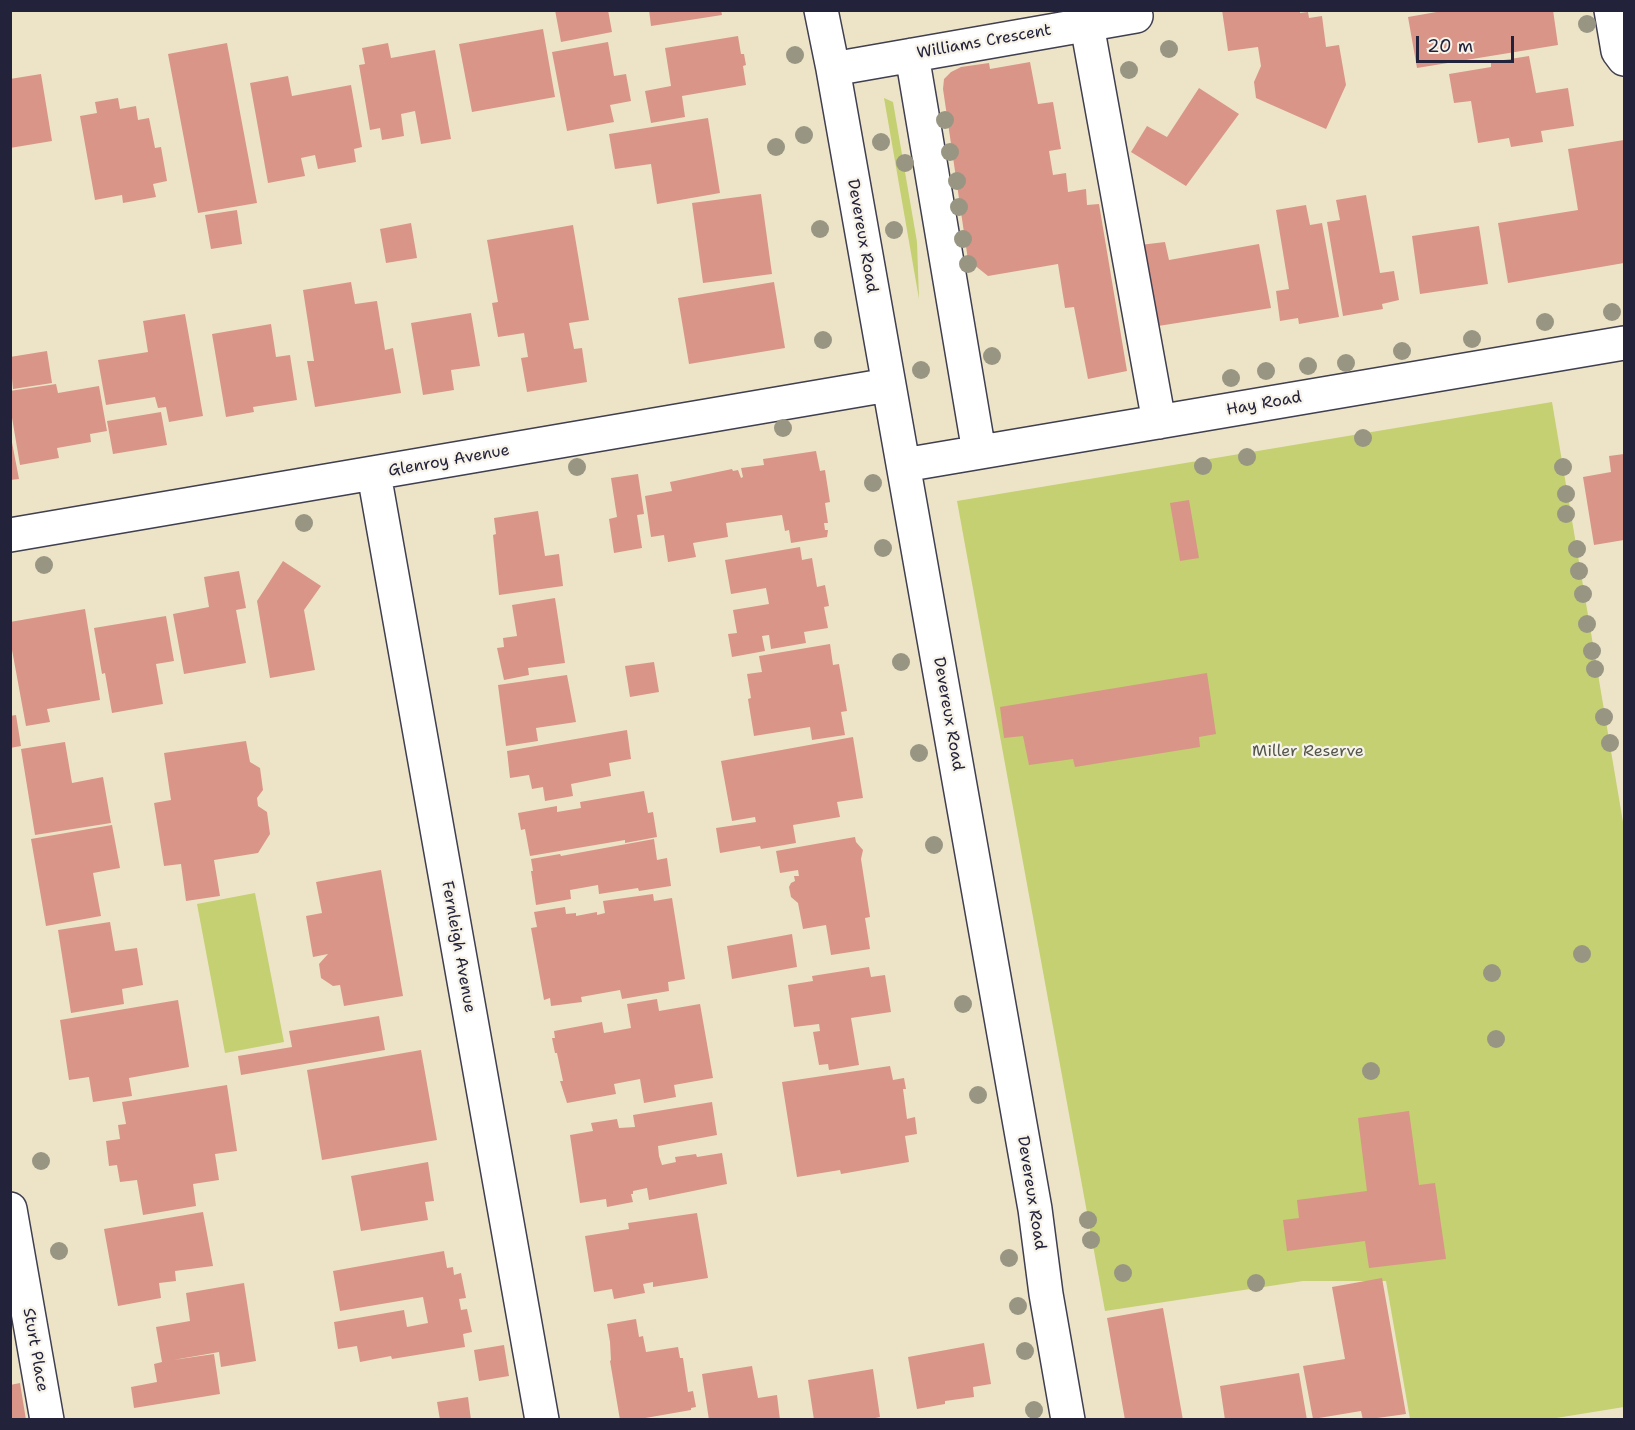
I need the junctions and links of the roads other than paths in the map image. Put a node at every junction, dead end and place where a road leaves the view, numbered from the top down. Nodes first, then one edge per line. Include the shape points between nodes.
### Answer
1 (821, 10) edge
2 (1611, 10) edge
3 (1136, 16) dead end
4 (1087, 24) junction
5 (912, 55) junction
6 (1624, 59) edge
7 (833, 69) junction
8 (1624, 343) edge
9 (888, 385) junction
10 (1159, 422) junction
11 (979, 452) junction
12 (903, 465) junction
13 (374, 474) junction
14 (10, 535) edge
15 (12, 1228) edge
16 (48, 1419) edge
17 (542, 1419) edge
18 (1068, 1419) edge

1 - 7 street, Devereux Road
2 - 6 street via 1618,51
3 - 4 street, Williams Crescent
4 - 5 street, Williams Crescent
4 - 10 street
5 - 7 street, Williams Crescent
5 - 11 street
7 - 9 street, Devereux Road
8 - 10 street, Hay Road
9 - 12 street, Devereux Road
9 - 13 street, Glenroy Avenue
10 - 11 street, Hay Road
11 - 12 street, Hay Road
12 - 18 street, Devereux Road via 1035,1209
13 - 14 street, Glenroy Avenue
13 - 17 street, Fernleigh Avenue
15 - 16 street, Sturt Place

